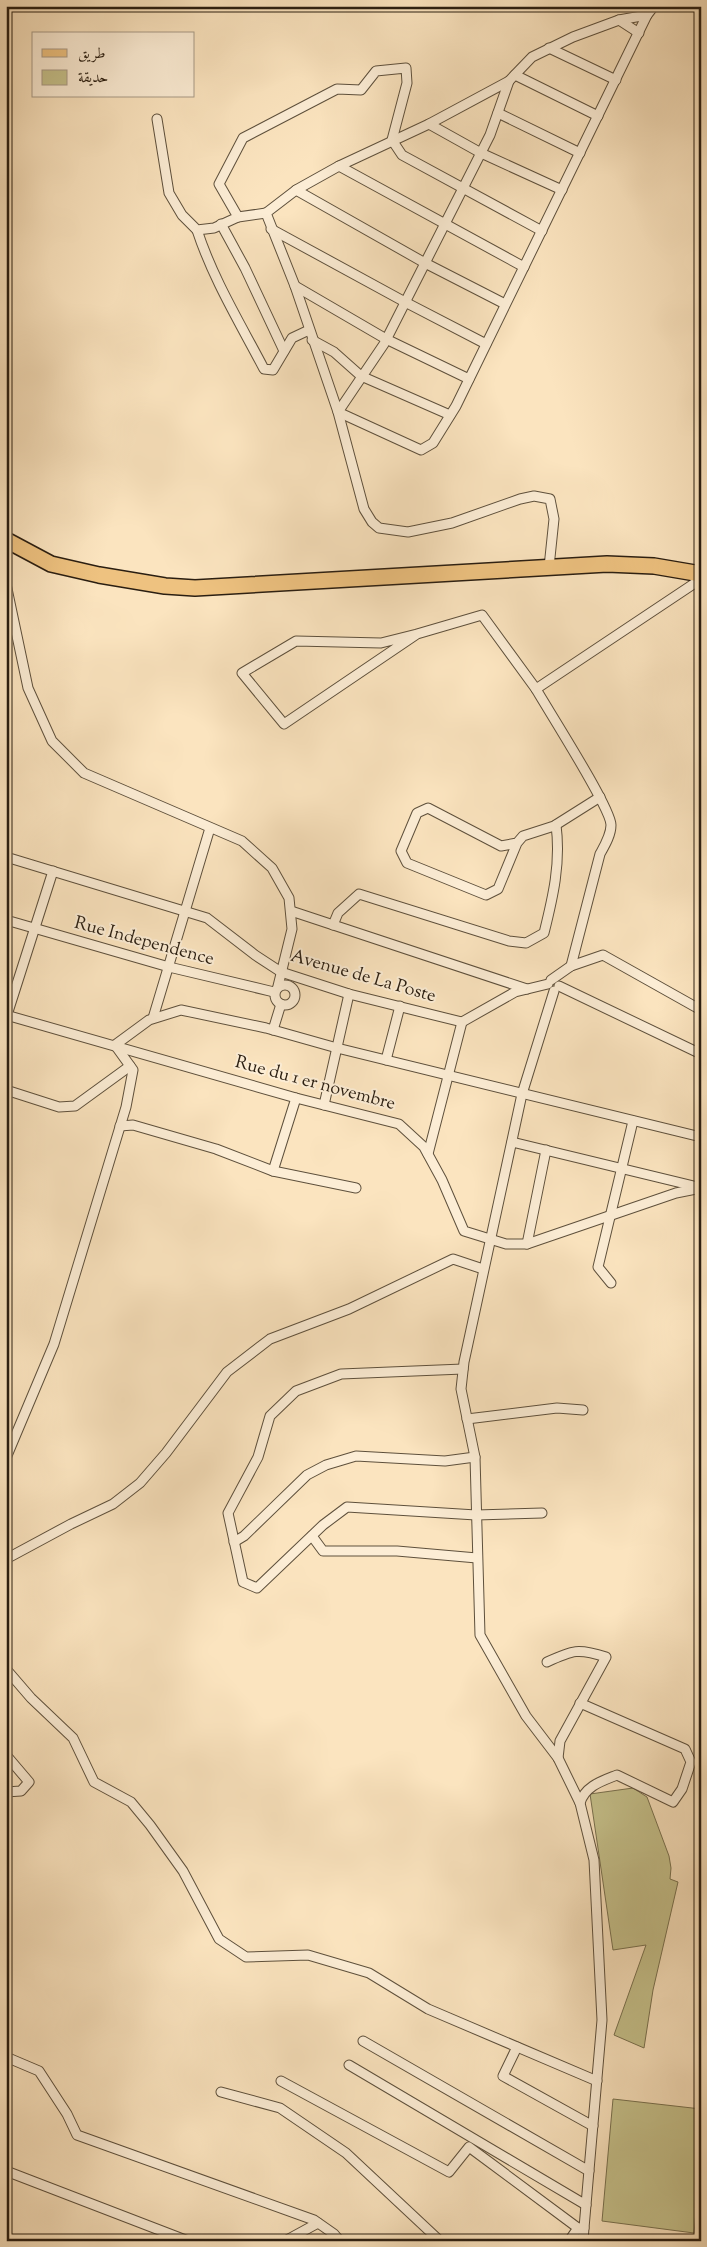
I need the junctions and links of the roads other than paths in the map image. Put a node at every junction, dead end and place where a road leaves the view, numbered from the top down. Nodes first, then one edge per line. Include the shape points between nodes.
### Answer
1 (654, 6) edge
2 (647, 15) junction
3 (619, 20) junction
4 (639, 33) junction
5 (549, 48) junction
6 (512, 78) junction
7 (616, 80) junction
8 (498, 113) junction
9 (598, 116) junction
10 (157, 119) dead end
11 (428, 124) junction
12 (392, 140) junction
13 (481, 153) junction
14 (580, 154) junction
15 (339, 166) junction
16 (463, 188) junction
17 (296, 190) junction
18 (562, 190) junction
19 (266, 213) junction
20 (238, 217) junction
21 (445, 223) junction
22 (221, 224) junction
23 (271, 229) junction
24 (197, 230) junction
25 (542, 231) junction
26 (425, 263) junction
27 (524, 267) junction
28 (295, 286) junction
29 (405, 302) junction
30 (505, 304) junction
31 (309, 330) junction
32 (386, 339) junction
33 (312, 340) junction
34 (486, 344) junction
35 (284, 351) junction
36 (361, 376) junction
37 (469, 379) junction
38 (338, 412) junction
39 (450, 415) junction
40 (6, 540) edge
41 (549, 567) junction
42 (701, 574) edge
43 (701, 579) edge
44 (6, 584) edge
45 (417, 634) junction
46 (536, 688) junction
47 (600, 797) junction
48 (556, 825) junction
49 (210, 828) junction
50 (517, 843) junction
51 (6, 857) edge
52 (52, 871) junction
53 (186, 911) junction
54 (291, 911) junction
55 (6, 920) edge
56 (334, 926) junction
57 (35, 928) junction
58 (571, 966) junction
59 (169, 967) junction
60 (281, 972) junction
61 (553, 985) junction
62 (276, 989) junction
63 (527, 989) junction
64 (349, 994) junction
65 (281, 1004) junction
66 (400, 1006) junction
67 (701, 1010) edge
68 (7, 1015) edge
69 (153, 1018) junction
70 (462, 1022) junction
71 (273, 1030) junction
72 (115, 1045) junction
73 (337, 1048) junction
74 (701, 1054) edge
75 (386, 1060) junction
76 (130, 1066) junction
77 (448, 1074) junction
78 (6, 1090) edge
79 (522, 1094) junction
80 (296, 1098) junction
81 (324, 1105) junction
82 (633, 1121) junction
83 (120, 1126) junction
84 (701, 1137) edge
85 (512, 1142) junction
86 (546, 1150) junction
87 (428, 1154) junction
88 (622, 1169) junction
89 (273, 1171) junction
90 (701, 1187) edge
91 (356, 1188) dead end
92 (610, 1216) junction
93 (490, 1239) junction
94 (528, 1244) junction
95 (483, 1269) junction
96 (611, 1283) dead end
97 (463, 1369) junction
98 (583, 1410) dead end
99 (467, 1419) junction
100 (9, 1442) edge
101 (476, 1457) junction
102 (6, 1458) edge
103 (542, 1512) dead end
104 (476, 1515) junction
105 (312, 1536) junction
106 (234, 1542) junction
107 (477, 1558) junction
108 (6, 1559) edge
109 (547, 1662) dead end
110 (6, 1669) edge
111 (580, 1703) junction
112 (6, 1756) edge
113 (558, 1758) junction
114 (6, 1792) edge
115 (580, 1802) junction
116 (363, 2041) dead end
117 (517, 2047) junction
118 (6, 2056) edge
119 (349, 2065) dead end
120 (281, 2081) dead end
121 (596, 2081) junction
122 (221, 2092) dead end
123 (593, 2126) junction
124 (6, 2171) edge
125 (589, 2171) junction
126 (586, 2205) junction
127 (318, 2223) junction
128 (581, 2228) junction
129 (188, 2241) edge
130 (285, 2241) edge
131 (340, 2241) edge
132 (440, 2241) edge
133 (569, 2241) edge
134 (583, 2241) edge

1 - 2 street
2 - 3 street
2 - 4 street
3 - 4 street
3 - 5 street
4 - 7 street
5 - 6 street via 532,57
5 - 7 street
6 - 8 street
6 - 9 street
6 - 11 street
7 - 9 street
8 - 13 street
8 - 14 street
9 - 14 street
10 - 24 street via 169,193 182,215
11 - 12 street
11 - 13 street
12 - 15 street
12 - 16 street via 402,155
12 - 20 street via 407,83 406,68 376,71 362,90 337,89 244,138 219,184
13 - 16 street
13 - 18 street
14 - 18 street
15 - 17 street
15 - 21 street
16 - 21 street
16 - 25 street
17 - 19 street
17 - 26 street
18 - 25 street
19 - 20 street
19 - 23 street
20 - 22 street
21 - 26 street
21 - 27 street
22 - 24 street
22 - 35 street
23 - 28 street
23 - 29 street
24 - 35 street via 222,291 264,369 273,370
25 - 27 street
26 - 29 street
26 - 30 street
27 - 30 street
28 - 31 street
28 - 32 street
29 - 32 street
29 - 34 street
30 - 34 street
31 - 33 street
31 - 35 street via 292,338
32 - 36 street
32 - 37 street
33 - 36 street via 334,352
33 - 38 street
34 - 37 street
36 - 38 street
36 - 39 street
37 - 39 street
38 - 39 street via 420,450 432,443
38 - 41 street via 364,508 379,528 408,532 452,523 534,496 550,499 554,519
40 - 41 main road via 50,564 165,586 195,588
41 - 42 main road via 654,566
43 - 46 street
44 - 49 street via 28,688 52,741 84,773
45 - 45 street via 284,724 242,673 296,641 381,643
45 - 46 street via 482,615
46 - 47 street
47 - 48 street
47 - 58 street via 612,824 600,854
48 - 50 street via 523,836
48 - 56 street via 557,881 544,933 526,943 510,941 359,894 338,914
49 - 53 street
49 - 54 street via 242,841 272,868 289,898
50 - 50 street via 501,846 428,808 417,813 400,851 407,863 486,895 498,888
51 - 52 street, Avenue de La Poste
52 - 53 street, Avenue de La Poste
52 - 57 street
53 - 59 street
53 - 60 street, Avenue de La Poste via 206,918
54 - 56 street
54 - 60 street via 292,929
55 - 57 street, Rue Independence
56 - 63 street
57 - 59 street, Rue Independence
57 - 68 street
58 - 61 street
58 - 67 street via 603,955
59 - 62 street, Rue Independence
59 - 69 street
60 - 62 street
60 - 64 street, Avenue de La Poste
61 - 63 street
61 - 74 street
61 - 79 street
62 - 65 street via 276,1001
62 - 65 street via 284,984 291,986 295,994 291,1003
63 - 70 street via 514,992
64 - 66 street, Avenue de La Poste
64 - 73 street
65 - 71 street
66 - 70 street, Avenue de La Poste
66 - 75 street
68 - 72 street, Rue du 1 er novembre
69 - 71 street via 181,1010
69 - 72 street
70 - 77 street
71 - 73 street
72 - 76 street
72 - 80 street, Rue du 1 er novembre
73 - 75 street
73 - 81 street
75 - 77 street
76 - 78 street via 75,1106 58,1107
76 - 83 street via 133,1070
77 - 79 street
77 - 87 street
79 - 82 street
79 - 85 street
80 - 81 street, Rue du 1 er novembre
80 - 89 street
81 - 87 street, Rue du 1 er novembre via 399,1124
82 - 84 street
82 - 88 street
83 - 89 street via 132,1125 216,1149
83 - 100 street via 54,1344
85 - 86 street
85 - 93 street
86 - 88 street
86 - 94 street
87 - 93 street, Rue du 1 er novembre via 464,1230
88 - 90 street
88 - 92 street
89 - 91 street
90 - 92 street, Rue du 1 er novembre
92 - 94 street, Rue du 1 er novembre
92 - 96 street via 598,1267
93 - 94 street, Rue du 1 er novembre via 506,1244
93 - 95 street
95 - 97 street
95 - 108 street via 453,1259 349,1309 270,1339 227,1372 140,1484 113,1504
97 - 99 street via 461,1389
97 - 106 street via 341,1374 296,1391 270,1416 258,1457 228,1513
98 - 99 street via 557,1408
99 - 101 street
100 - 102 street
101 - 104 street
101 - 106 street via 445,1461 356,1456 326,1465 307,1475
103 - 104 street
104 - 105 street via 347,1507
104 - 107 street
105 - 106 street via 257,1588 243,1582
105 - 107 street via 323,1551 397,1551
107 - 113 street via 480,1635 526,1716
109 - 111 street via 572,1650 606,1657
110 - 117 street via 30,1698 73,1738 94,1782 130,1802 150,1825 183,1871 220,1939 246,1957 308,1955 369,1972 428,2009
111 - 113 street via 560,1741
111 - 115 street via 684,1749 691,1762 682,1789 673,1802 617,1775 583,1793
112 - 114 street via 29,1782 21,1791
113 - 115 street
115 - 121 street via 594,1860 597,1908 602,2020
116 - 125 street
117 - 121 street
117 - 123 street via 503,2076
118 - 127 street via 39,2071 78,2135
119 - 126 street
120 - 128 street via 449,2172 469,2147
121 - 123 street
122 - 132 street via 280,2108 346,2153
123 - 125 street
124 - 129 street
125 - 126 street
126 - 128 street
127 - 130 street
127 - 131 street
128 - 133 street
128 - 134 street

